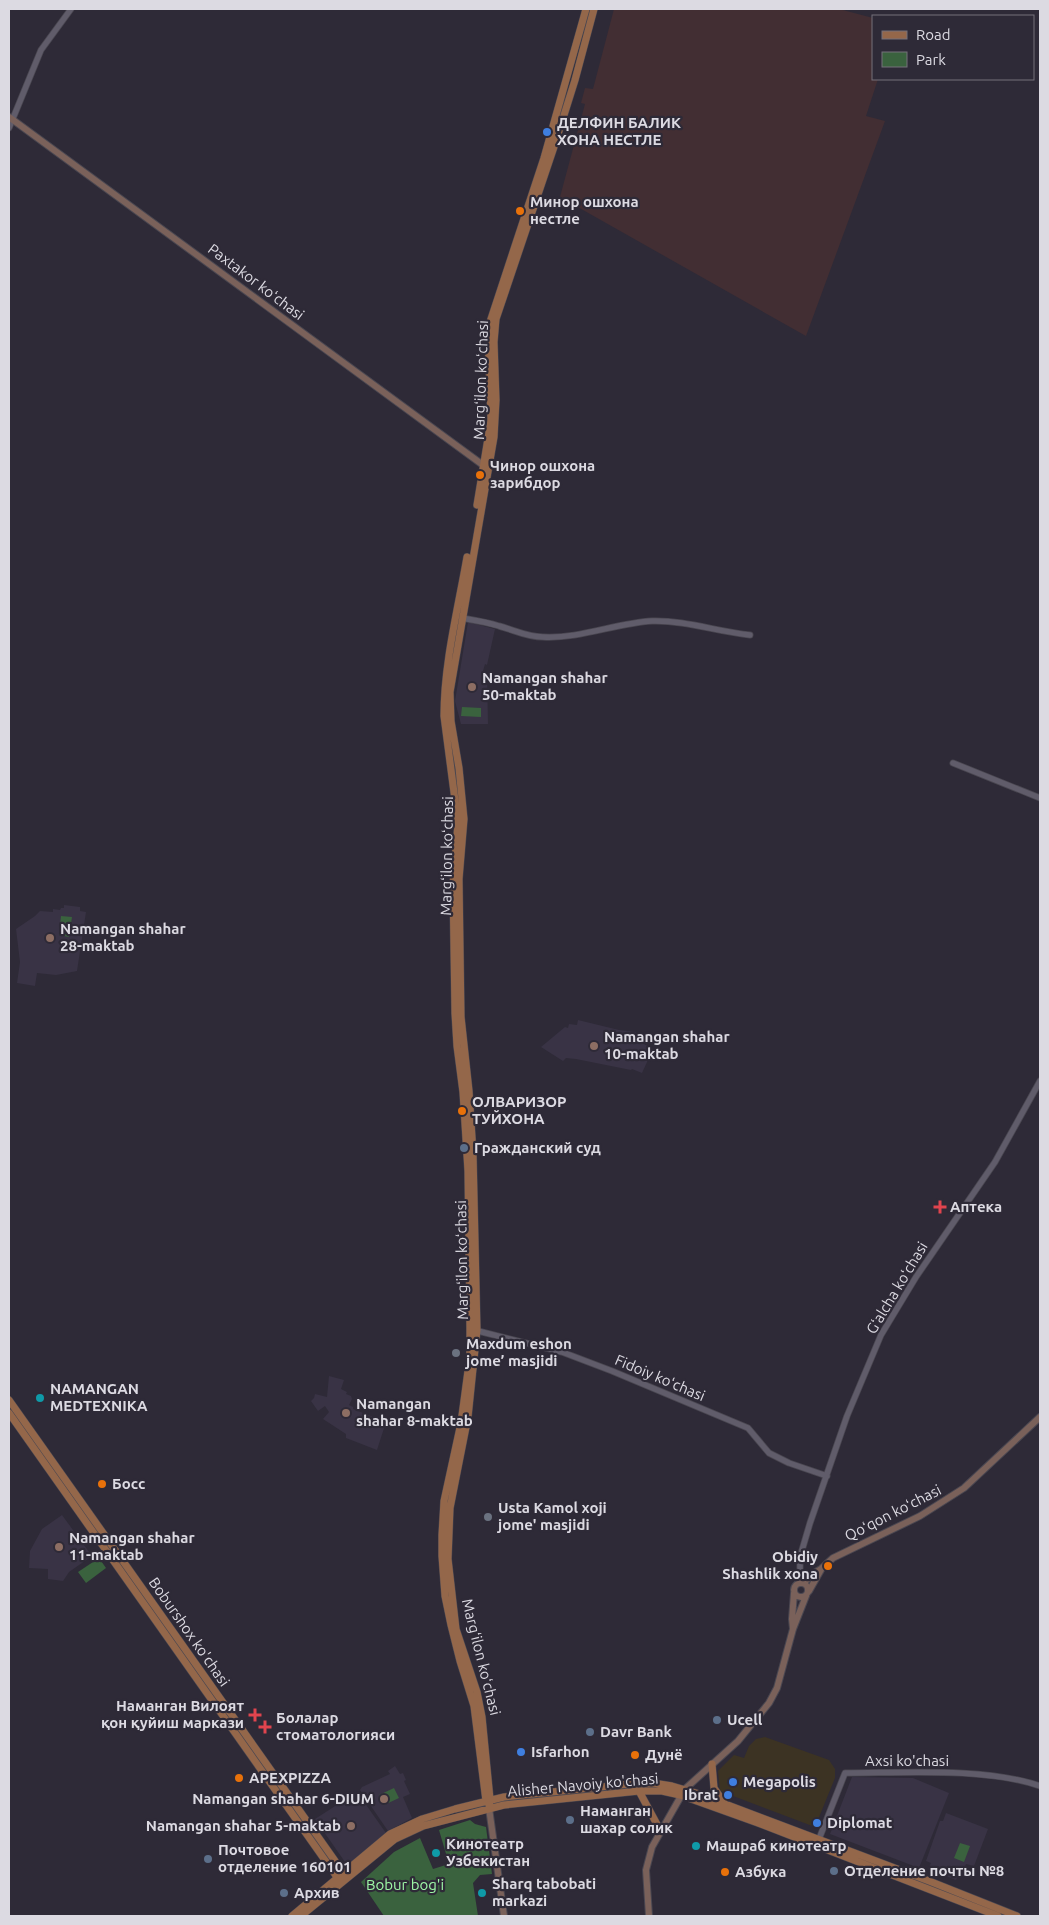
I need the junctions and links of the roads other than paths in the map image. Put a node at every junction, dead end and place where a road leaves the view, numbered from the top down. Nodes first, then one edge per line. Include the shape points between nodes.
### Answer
1 (71, 9) edge
2 (586, 9) edge
3 (594, 9) edge
4 (10, 118) edge
5 (9, 128) edge
6 (486, 468) junction
7 (462, 618) junction
8 (750, 635) dead end
9 (954, 763) dead end
10 (1040, 798) edge
11 (1040, 1081) edge
12 (473, 1330) junction
13 (9, 1400) edge
14 (9, 1413) edge
15 (1040, 1417) edge
16 (827, 1476) junction
17 (798, 1568) junction
18 (822, 1568) junction
19 (811, 1575) junction
20 (802, 1583) junction
21 (794, 1592) junction
22 (807, 1594) junction
23 (793, 1629) junction
24 (712, 1764) junction
25 (1040, 1786) edge
26 (639, 1791) junction
27 (683, 1792) junction
28 (488, 1800) junction
29 (725, 1804) junction
30 (489, 1808) junction
31 (660, 1830) junction
32 (402, 1831) junction
33 (819, 1840) junction
34 (339, 1874) junction
35 (292, 1916) edge
36 (301, 1916) edge
37 (504, 1916) edge
38 (649, 1916) edge
39 (998, 1916) edge
40 (1017, 1916) edge

1 - 4 street via 41,50
2 - 6 main road, Margʻilon koʻchasi via 544,158 492,312 488,338 490,420
3 - 6 main road, Margʻilon koʻchasi via 554,147 496,318 496,416
4 - 5 street
4 - 6 main road, Paxtakor koʻchasi
6 - 7 main road, Margʻilon koʻchasi
6 - 12 main road, Margʻilon koʻchasi via 444,698 458,823 453,884 455,1013 468,1171
7 - 8 street via 545,638 653,621
7 - 12 main road, Margʻilon koʻchasi via 450,704 464,819 459,879 461,1017 473,1153
9 - 10 street
11 - 16 street, Gʻalcha koʻchasi via 995,1162 916,1277 881,1336 847,1416
12 - 16 street, Fidoiy koʻchasi via 573,1356 730,1420 751,1430 774,1456
12 - 28 main road, Margʻilon koʻchasi via 468,1417 450,1508 448,1559 456,1629 482,1717
13 - 34 main road, Boburshox ko'chasi
14 - 34 main road via 258,1768
15 - 18 main road, Qoʻqon koʻchasi via 964,1488 920,1516 832,1558
16 - 17 street, Gʻalcha koʻchasi
17 - 19 street
17 - 20 street, Gʻalcha koʻchasi
18 - 19 main road, Qoʻqon koʻchasi
18 - 22 main road, Qoʻqon koʻchasi
19 - 20 main road, Qoʻqon koʻchasi
20 - 21 main road via 794,1587
20 - 22 main road via 808,1587
21 - 22 main road via 800,1597
21 - 23 main road, Qoʻqon koʻchasi
22 - 23 main road, Qoʻqon koʻchasi
23 - 24 main road, Qoʻqon koʻchasi via 770,1703 738,1741
24 - 27 main road, Qoʻqon koʻchasi
24 - 29 main road via 714,1788
25 - 33 street, Axsi ko'chasi via 1008,1778 952,1773 844,1773
26 - 27 main road, Alisher Navoiy ko'chasi
26 - 30 main road, Alisher Navoiy ko'chasi
26 - 31 main road
27 - 28 main road via 653,1783
27 - 29 main road, Alisher Navoiy ko'chasi
27 - 31 main road, Qoʻqon koʻchasi
27 - 39 main road, Alisher Navoiy ko'chasi
28 - 30 main road, Margʻilon koʻchasi
28 - 32 main road via 422,1819
29 - 33 main road, Alisher Navoiy ko'chasi
30 - 32 main road, Alisher Navoiy ko'chasi
30 - 37 main road
31 - 38 main road, Qoʻqon koʻchasi via 646,1870
32 - 34 main road, Alisher Navoiy ko'chasi via 388,1844
32 - 34 main road via 370,1849
33 - 40 main road, Alisher Navoiy ko'chasi
34 - 35 main road
34 - 36 main road, Alisher Navoiy ko'chasi

